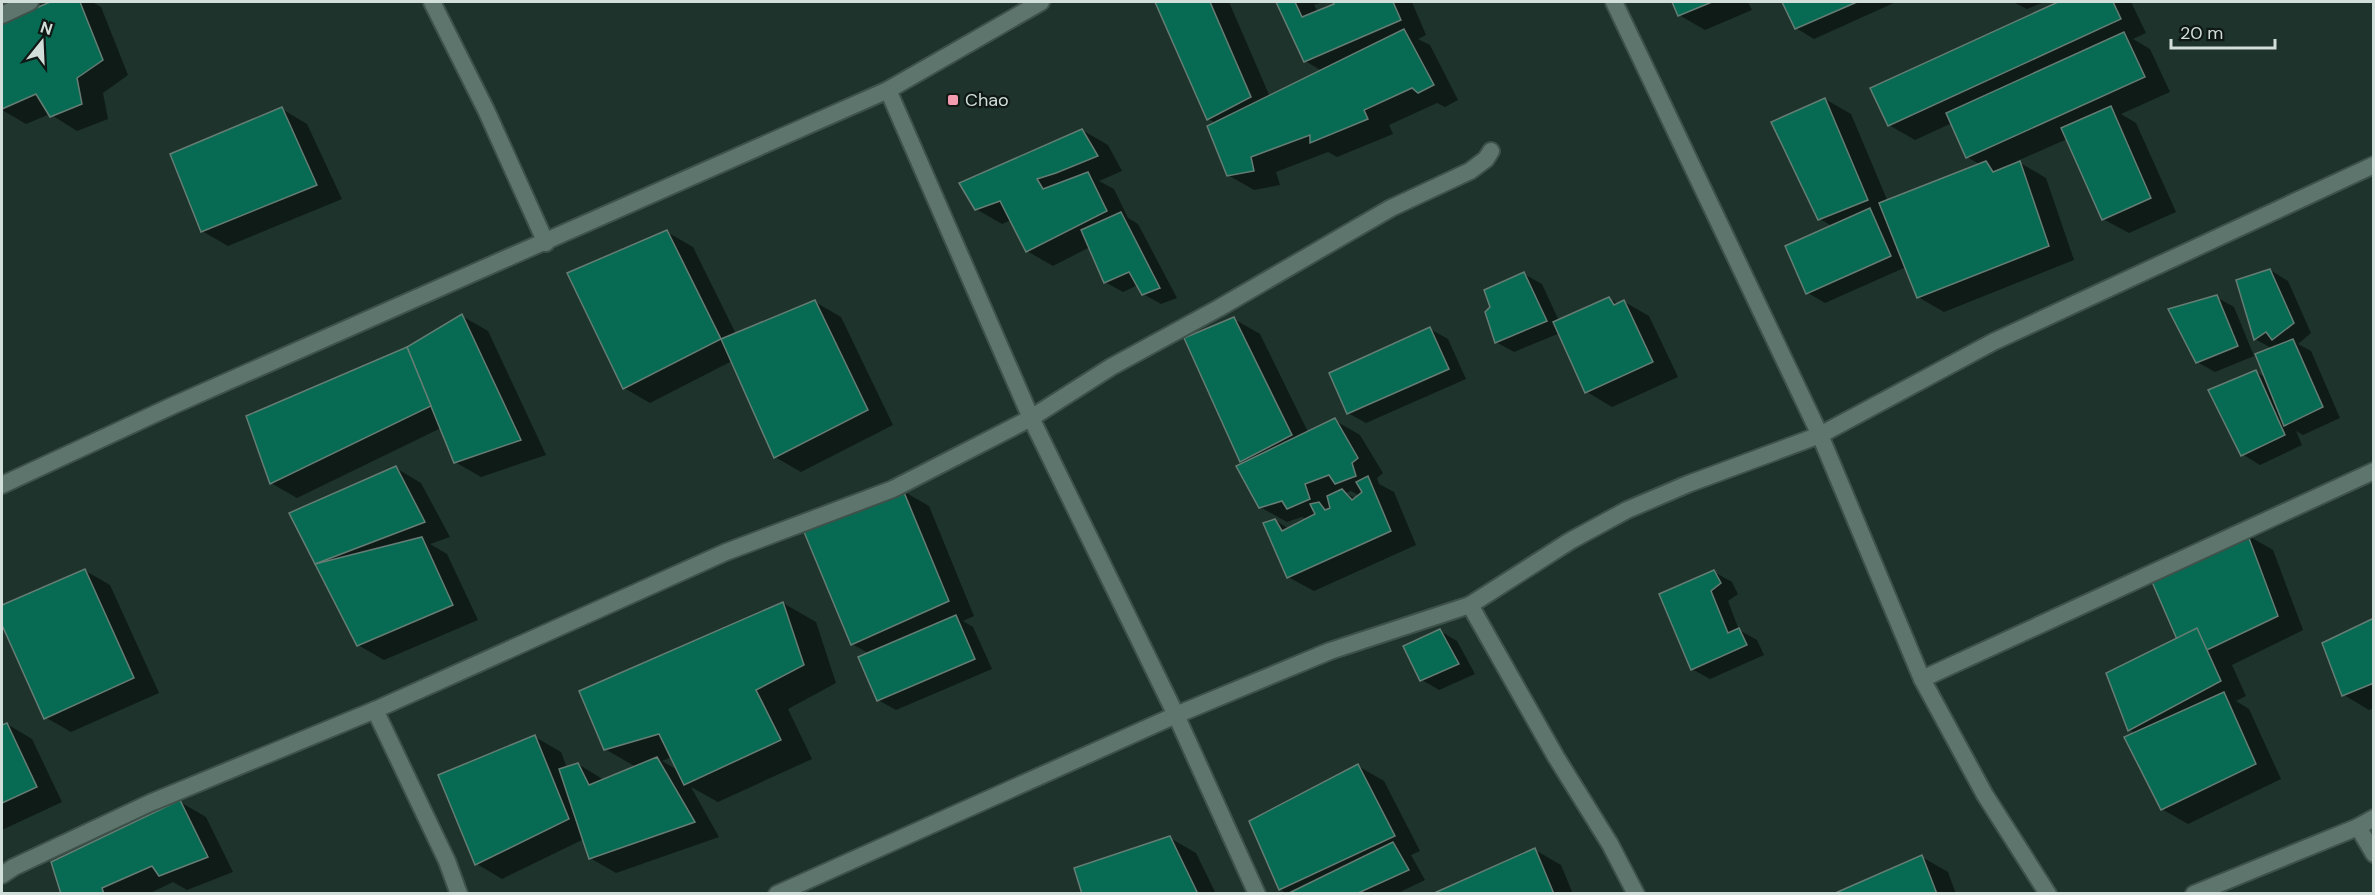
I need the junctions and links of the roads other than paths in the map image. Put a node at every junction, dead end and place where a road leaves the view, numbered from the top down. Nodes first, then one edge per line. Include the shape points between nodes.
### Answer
1 (30, 2) edge
2 (432, 2) edge
3 (1041, 2) edge
4 (1614, 2) edge
5 (2, 15) edge
6 (888, 90) junction
7 (1491, 151) dead end
8 (2373, 165) edge
9 (546, 243) junction
10 (1031, 418) junction
11 (1820, 435) junction
12 (2373, 471) edge
13 (2, 485) edge
14 (1470, 605) junction
15 (1922, 680) junction
16 (375, 710) junction
17 (1176, 715) junction
18 (2373, 818) edge
19 (2358, 826) junction
20 (2373, 854) edge
21 (2, 876) edge
22 (459, 894) edge
23 (777, 894) edge
24 (1257, 894) edge
25 (1636, 894) edge
26 (2048, 894) edge
27 (2194, 894) edge

1 - 5 street
2 - 9 street
3 - 6 street
4 - 11 street
6 - 9 street
6 - 10 street
7 - 10 street via 1470,171 1390,208 1111,367
8 - 11 street via 1993,342
9 - 13 street via 174,405
10 - 16 street via 893,489 726,552
10 - 17 street
11 - 14 street via 1627,510
11 - 15 street
12 - 15 street
14 - 17 street via 1330,651
14 - 25 street
15 - 26 street via 1985,795
16 - 21 street via 150,803
16 - 22 street
17 - 23 street
17 - 24 street
18 - 19 street
19 - 20 street
19 - 27 street

